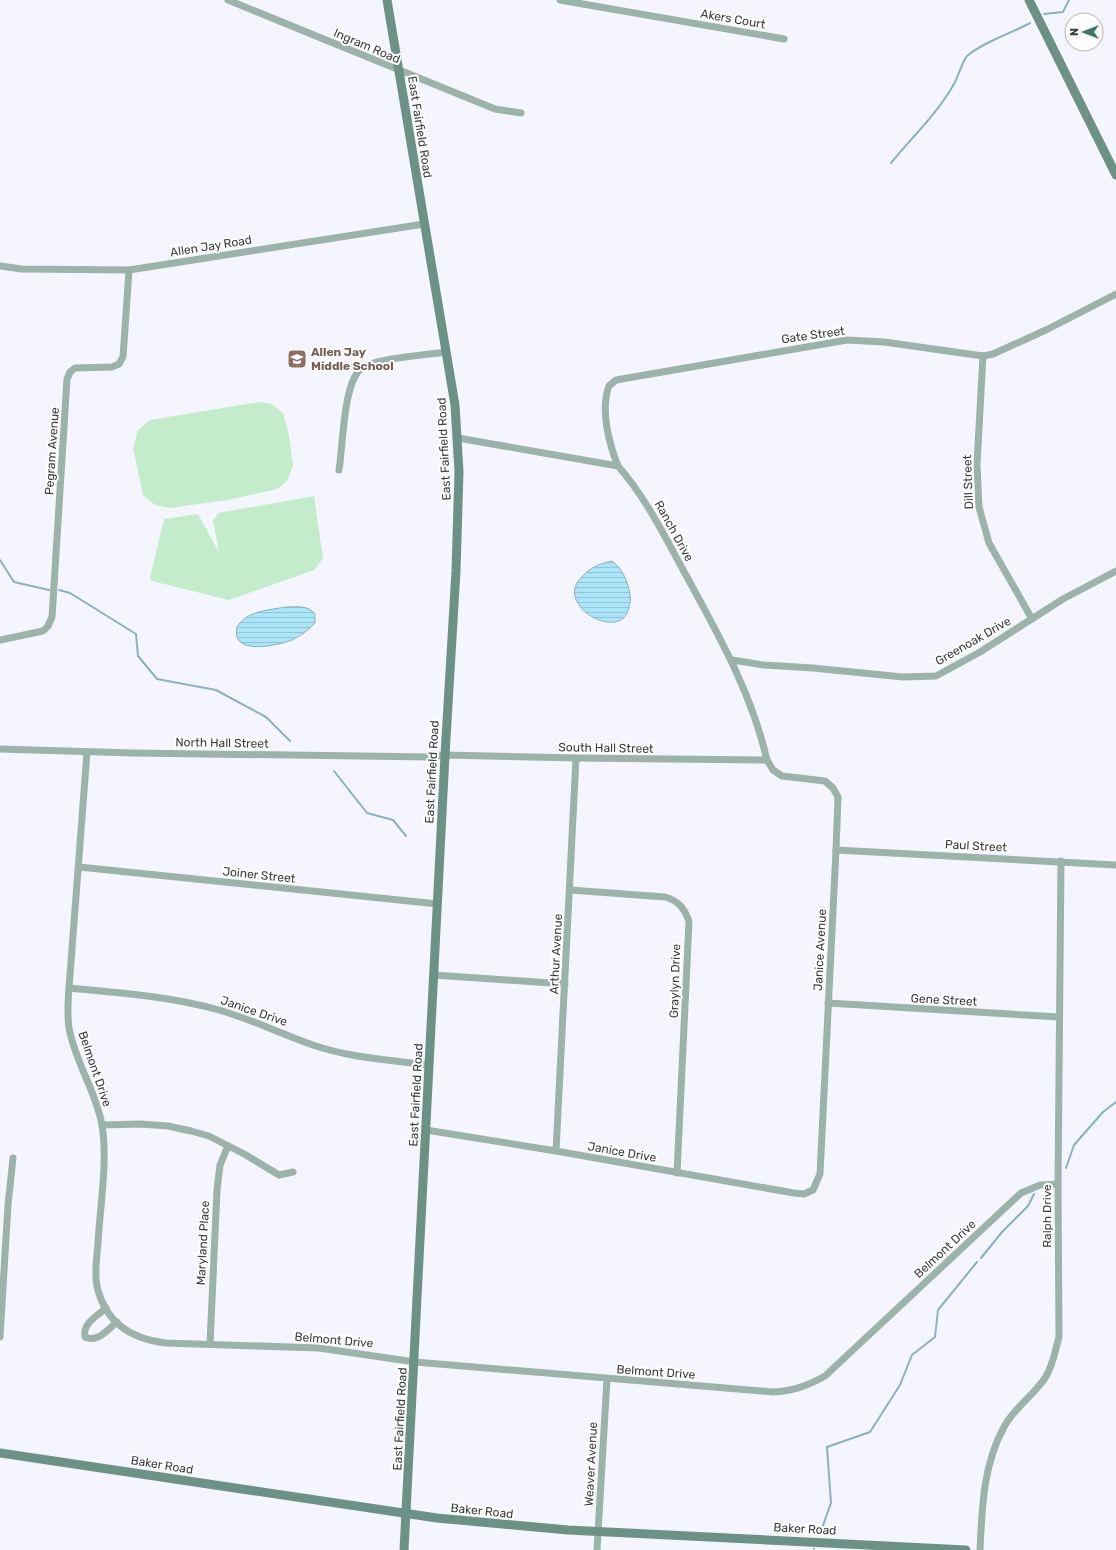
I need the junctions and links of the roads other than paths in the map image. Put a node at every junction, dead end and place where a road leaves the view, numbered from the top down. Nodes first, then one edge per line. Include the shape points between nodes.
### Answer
1 (228, 0) edge
2 (387, 0) edge
3 (560, 0) edge
4 (1030, 0) edge
5 (784, 39) dead end
6 (399, 71) junction
7 (521, 113) dead end
8 (1116, 175) edge
9 (424, 224) junction
10 (0, 266) edge
11 (129, 270) junction
12 (1116, 294) edge
13 (446, 352) junction
14 (983, 356) junction
15 (458, 438) junction
16 (618, 466) junction
17 (339, 470) dead end
18 (1116, 572) edge
19 (1032, 619) junction
20 (0, 640) edge
21 (732, 660) junction
22 (0, 749) edge
23 (87, 752) junction
24 (445, 755) junction
25 (576, 758) junction
26 (767, 760) junction
27 (836, 850) junction
28 (1061, 861) junction
29 (1116, 865) edge
30 (79, 867) junction
31 (570, 890) junction
32 (438, 904) junction
33 (434, 975) junction
34 (565, 984) junction
35 (69, 988) junction
36 (828, 1003) junction
37 (1059, 1017) junction
38 (429, 1065) junction
39 (102, 1125) junction
40 (426, 1130) junction
41 (228, 1146) junction
42 (556, 1151) junction
43 (13, 1158) dead end
44 (293, 1172) dead end
45 (677, 1173) junction
46 (1058, 1184) junction
47 (813, 1190) joint
48 (106, 1308) junction
49 (117, 1322) junction
50 (0, 1337) edge
51 (210, 1344) junction
52 (415, 1362) junction
53 (607, 1379) junction
54 (0, 1453) edge
55 (407, 1515) junction
56 (598, 1531) junction
57 (404, 1550) edge
58 (597, 1550) edge
59 (966, 1550) edge
60 (980, 1550) edge

1 - 6 street, Ingram Road
2 - 6 main road, East Fairfield Road
3 - 5 street, Akers Court
4 - 8 main road
6 - 7 street, Ingram Road via 495,110
6 - 9 main road, East Fairfield Road
9 - 11 street, Allen Jay Road
9 - 13 main road, East Fairfield Road
10 - 11 street, Allen Jay Road via 22,269
11 - 20 street, Pegram Avenue via 122,357 119,364 112,367 75,368 70,372 68,379 52,618 43,631
12 - 14 street, Gate Street via 1048,329
13 - 15 main road, East Fairfield Road
13 - 17 street via 362,368 351,383
14 - 16 street, Gate Street via 884,342 847,340 616,380 609,386 606,404 610,444
14 - 19 street, Dill Street via 978,464 979,507 989,543
15 - 16 street
15 - 24 main road, East Fairfield Road via 456,571
16 - 21 street, Ranch Drive via 651,510
18 - 19 street, Greenoak Drive via 1063,599
19 - 21 street, Greenoak Drive via 936,676 903,677
21 - 26 street, Ranch Drive via 746,691
22 - 23 street, North Hall Street
23 - 24 street, North Hall Street via 431,757
23 - 30 street, Belmont Drive
24 - 25 street, South Hall Street
24 - 32 main road, East Fairfield Road
25 - 26 street, South Hall Street
25 - 31 street, Arthur Avenue
26 - 27 street, Janice Avenue via 773,770 782,776 825,781 833,788 838,797
27 - 28 street, Paul Street
27 - 36 street, Janice Avenue
28 - 29 street, Paul Street
28 - 37 street, Ralph Drive
30 - 32 street, Joiner Street
30 - 35 street, Belmont Drive
31 - 34 street, Arthur Avenue
31 - 45 street, Graylyn Drive via 665,897 678,903 686,914 689,922
32 - 33 main road, East Fairfield Road
33 - 34 street
33 - 38 main road, East Fairfield Road
34 - 42 street, Arthur Avenue
35 - 38 street, Janice Drive via 182,1001 255,1021 313,1045 338,1052
35 - 39 street, Belmont Drive via 69,1027 96,1100
36 - 37 street, Gene Street
36 - 47 street, Janice Avenue via 820,1174
37 - 46 street, Ralph Drive
38 - 40 main road, East Fairfield Road
39 - 41 street via 168,1126 203,1134
39 - 48 street, Belmont Drive via 103,1161 96,1266 97,1284
40 - 42 street, Janice Drive
40 - 52 main road, East Fairfield Road
41 - 44 street via 279,1175
41 - 51 street, Maryland Place via 220,1165 217,1190
42 - 45 street, Janice Drive
43 - 50 street
45 - 47 street, Janice Drive via 794,1193 804,1194
46 - 53 street, Belmont Drive via 1040,1185 1021,1193 846,1358 825,1376 806,1386 773,1392
46 - 60 street, Ralph Drive via 1059,1337 1045,1378 1004,1427 987,1468 982,1503
48 - 49 street, Belmont Drive
48 - 49 street via 86,1325 85,1337 91,1340 98,1338
49 - 51 street, Belmont Drive via 131,1334 153,1342
51 - 52 street, Belmont Drive via 319,1348
52 - 53 street, Belmont Drive
52 - 55 main road, East Fairfield Road
53 - 56 street, Weaver Avenue
54 - 55 main road, Baker Road
55 - 56 main road, Baker Road
55 - 57 main road, East Fairfield Road
56 - 58 street, Weaver Avenue
56 - 59 main road, Baker Road

